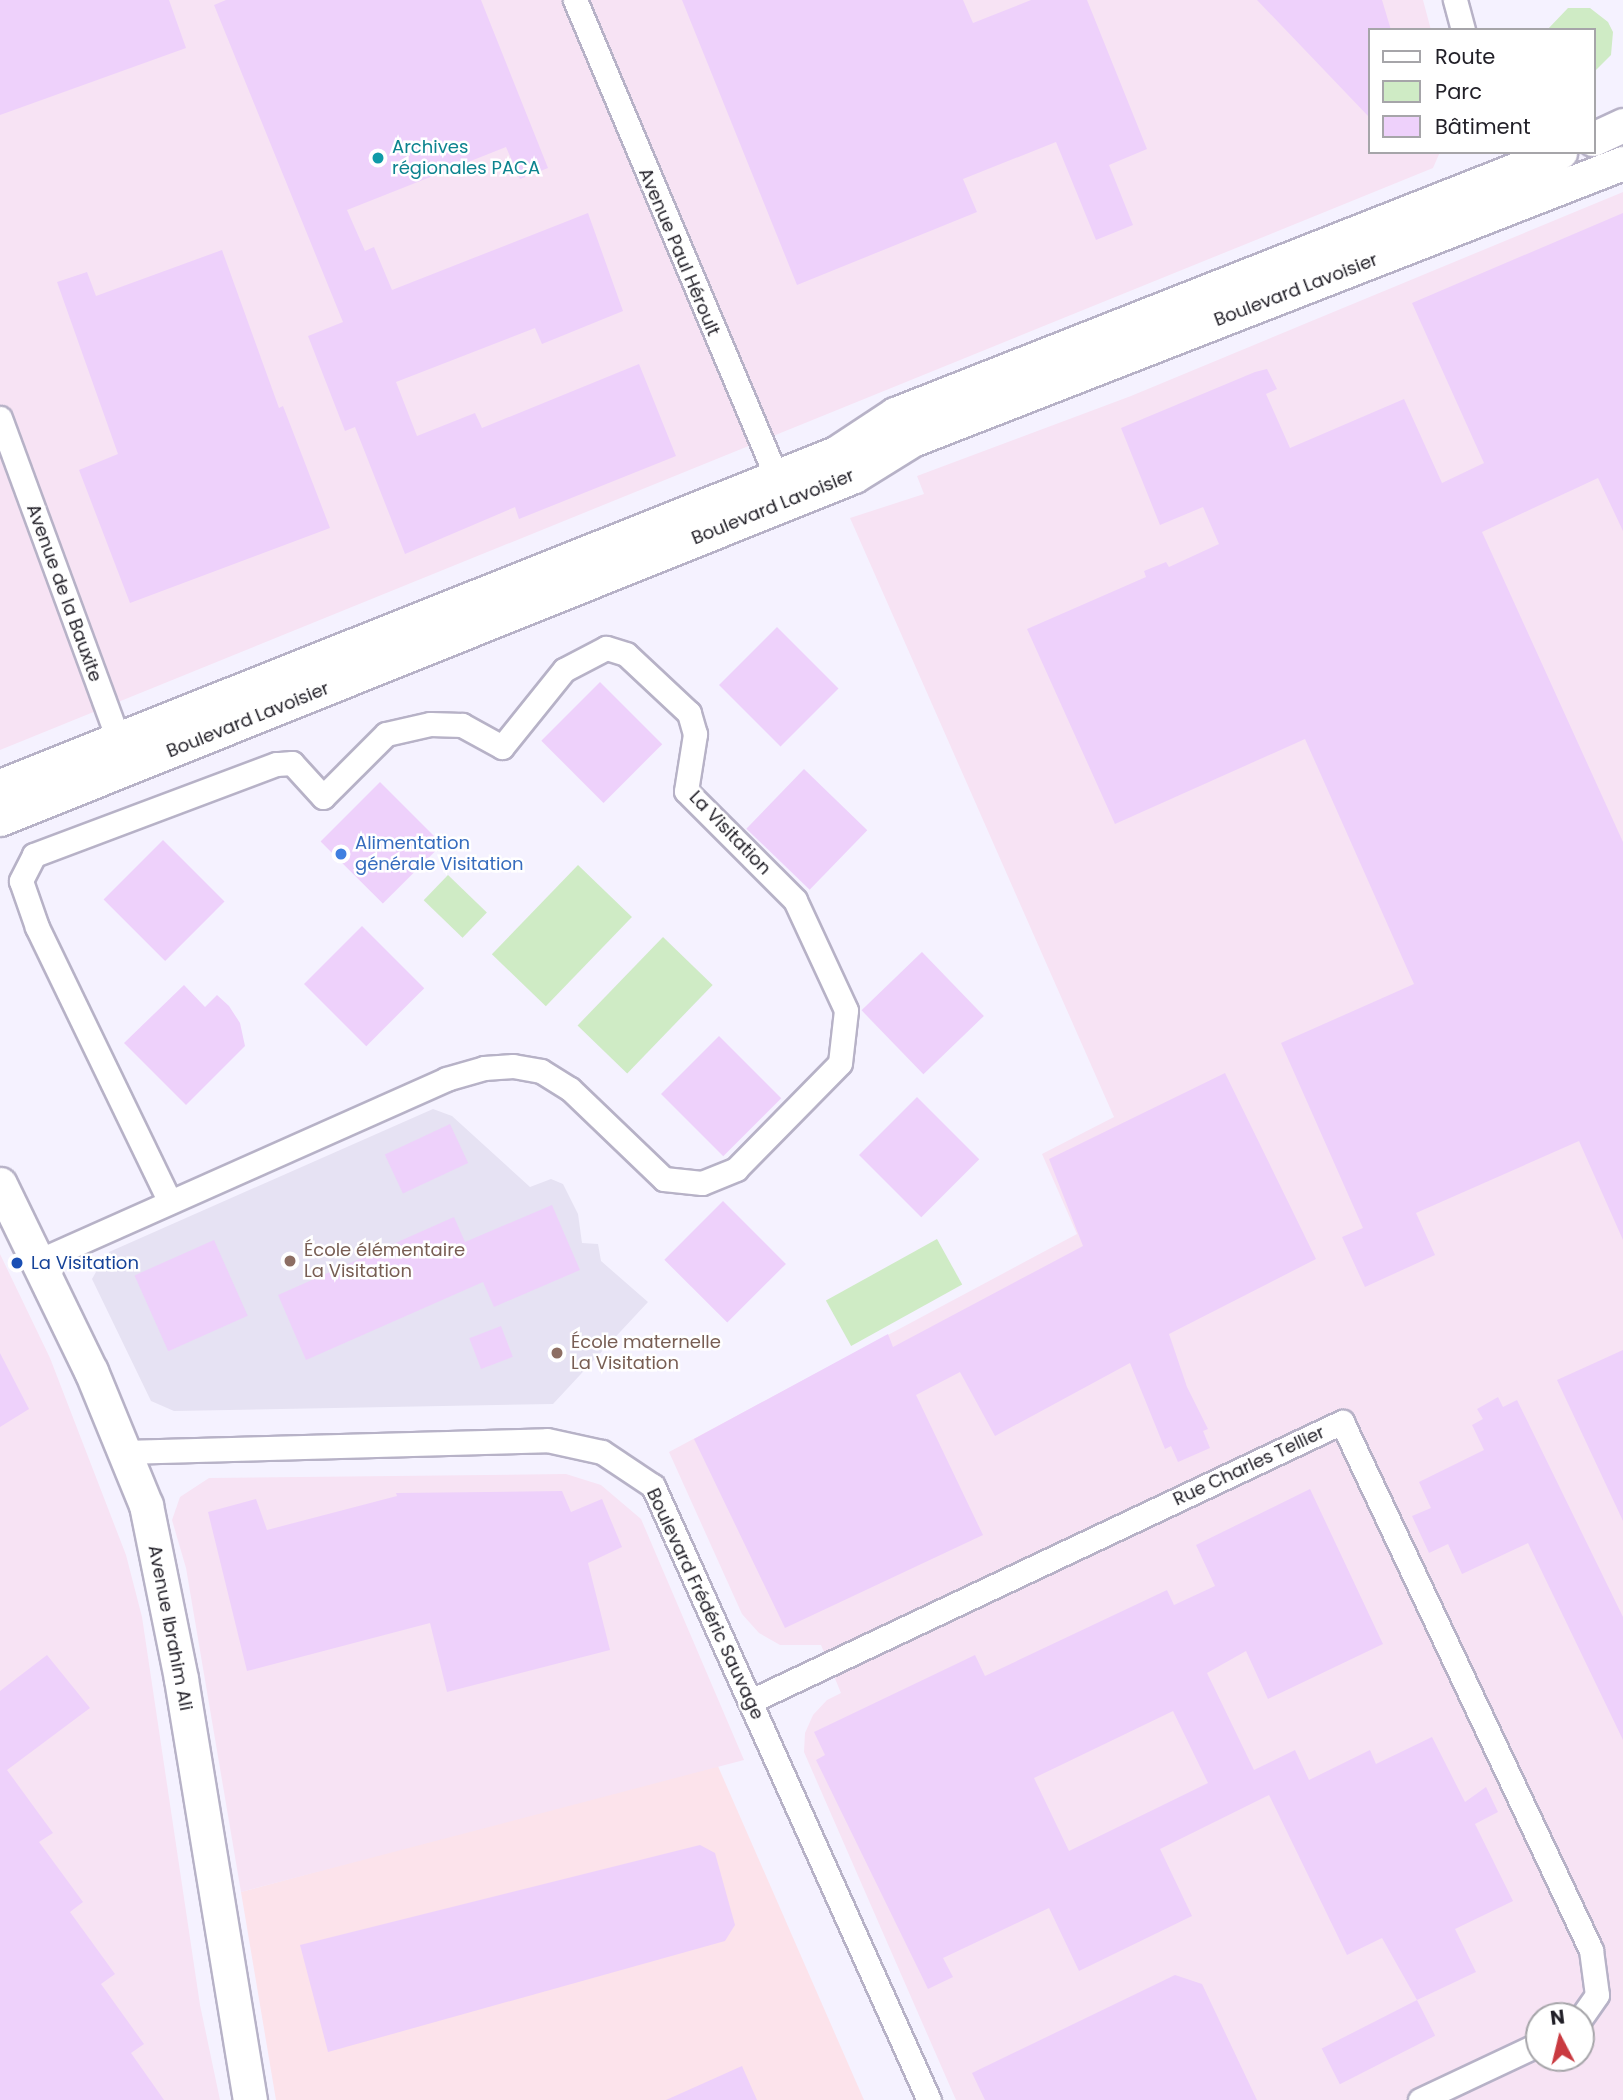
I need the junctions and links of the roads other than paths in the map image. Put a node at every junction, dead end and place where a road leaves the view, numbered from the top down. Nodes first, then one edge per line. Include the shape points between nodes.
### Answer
1 (575, 0) edge
2 (1455, 0) edge
3 (1462, 28) edge
4 (1623, 125) edge
5 (1595, 138) edge
6 (1549, 154) edge
7 (1503, 162) edge
8 (1623, 163) edge
9 (1518, 203) junction
10 (0, 418) edge
11 (782, 490) junction
12 (124, 753) junction
13 (0, 786) edge
14 (0, 819) edge
15 (0, 1184) edge
16 (170, 1202) junction
17 (38, 1261) junction
18 (124, 1452) junction
19 (751, 1701) junction
20 (1592, 2002) edge
21 (1525, 2051) edge
22 (250, 2100) edge
23 (929, 2100) edge
24 (1420, 2100) edge

1 - 11 street, Avenue Paul Héroult
2 - 3 street
4 - 5 street
6 - 7 street, Boulevard Lavoisier
7 - 9 street
7 - 11 street, Boulevard Lavoisier via 895,414
8 - 9 street, Boulevard Lavoisier
9 - 11 street, Boulevard Lavoisier via 912,440 854,476
10 - 12 street, Avenue de la Bauxite
11 - 12 street, Boulevard Lavoisier
12 - 13 street, Boulevard Lavoisier
12 - 14 street, Boulevard Lavoisier
15 - 17 street, Avenue Ibrahim Ali
16 - 16 street, La Visitation via 446,1079 494,1067 541,1072 570,1088 664,1179 702,1183 736,1169 840,1063 846,1010 795,900 686,791 695,734 689,713 626,654 606,648 564,670 502,747 462,725 430,724 386,734 323,797 292,763 276,764 34,855 22,881 37,927
16 - 17 street, La Visitation
17 - 18 street, Avenue Ibrahim Ali
18 - 19 street, Boulevard Frédéric Sauvage via 547,1440 602,1452 653,1486
18 - 22 street, Avenue Ibrahim Ali via 146,1505 178,1665
19 - 20 street, Rue Charles Tellier via 1342,1422 1591,1950 1597,1995
19 - 23 street, Boulevard Frédéric Sauvage
21 - 24 street

